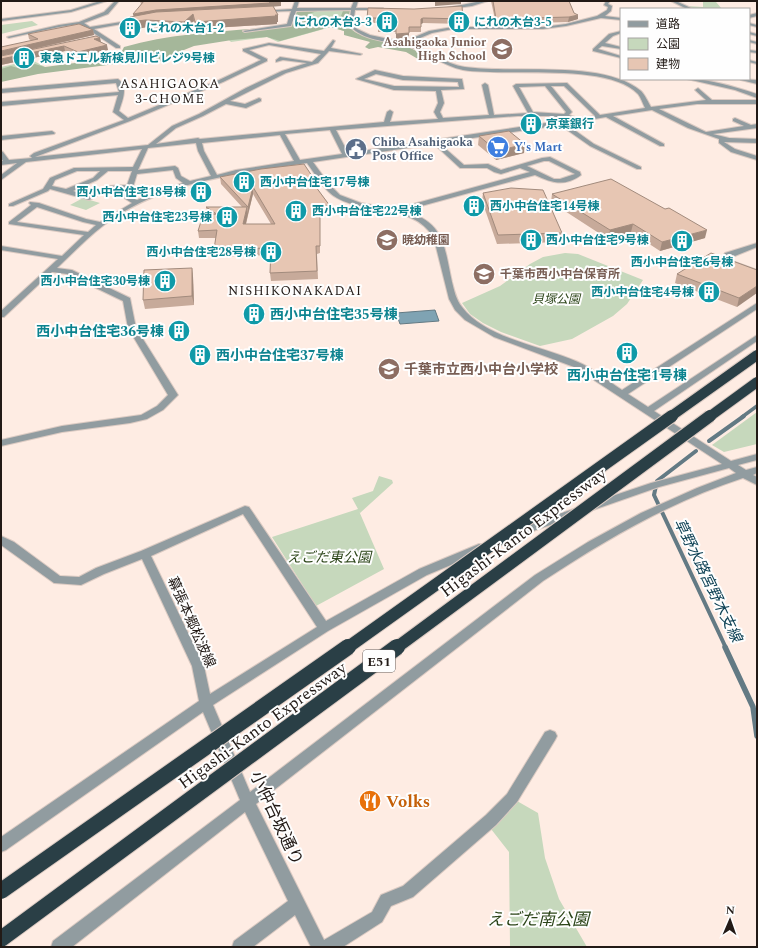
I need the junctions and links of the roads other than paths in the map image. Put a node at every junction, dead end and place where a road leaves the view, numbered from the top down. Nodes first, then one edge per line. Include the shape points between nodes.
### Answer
1 (103, 1) edge
2 (117, 1) edge
3 (297, 1) edge
4 (356, 1) edge
5 (486, 1) edge
6 (608, 1) edge
7 (673, 1) edge
8 (79, 6) dead end
9 (86, 7) junction
10 (445, 8) edge
11 (689, 8) edge
12 (294, 9) junction
13 (353, 9) junction
14 (390, 9) edge
15 (256, 11) edge
16 (757, 14) edge
17 (598, 16) junction
18 (750, 17) edge
19 (149, 18) edge
20 (757, 18) edge
21 (620, 19) edge
22 (1, 20) edge
23 (81, 23) junction
24 (89, 28) junction
25 (245, 31) dead end
26 (620, 32) edge
27 (102, 37) junction
28 (9, 38) dead end
29 (95, 39) edge
30 (333, 41) dead end
31 (403, 44) junction
32 (601, 44) junction
33 (118, 47) dead end
34 (620, 48) edge
35 (326, 51) junction
36 (360, 54) dead end
37 (620, 57) edge
38 (278, 61) dead end
39 (314, 63) junction
40 (695, 80) edge
41 (485, 85) dead end
42 (547, 85) junction
43 (438, 89) junction
44 (698, 90) dead end
45 (1, 91) edge
46 (121, 93) junction
47 (677, 96) dead end
48 (757, 96) edge
49 (259, 100) dead end
50 (226, 102) junction
51 (711, 102) junction
52 (685, 103) junction
53 (755, 103) edge
54 (1, 104) edge
55 (651, 109) junction
56 (390, 112) dead end
57 (532, 115) junction
58 (565, 116) junction
59 (608, 116) junction
60 (599, 117) junction
61 (492, 118) junction
62 (128, 120) junction
63 (442, 120) junction
64 (579, 120) junction
65 (735, 120) dead end
66 (562, 123) junction
67 (386, 124) junction
68 (754, 127) edge
69 (332, 128) junction
70 (52, 133) dead end
71 (703, 133) junction
72 (282, 134) junction
73 (1, 138) edge
74 (198, 140) junction
75 (722, 140) junction
76 (757, 141) edge
77 (435, 142) junction
78 (662, 145) dead end
79 (148, 146) junction
80 (1, 153) edge
81 (346, 156) junction
82 (757, 158) edge
83 (28, 160) junction
84 (309, 161) junction
85 (4, 162) edge
86 (298, 163) junction
87 (521, 166) junction
88 (639, 168) dead end
89 (106, 169) junction
90 (134, 171) junction
91 (535, 172) junction
92 (214, 176) junction
93 (1, 178) edge
94 (188, 183) junction
95 (129, 187) junction
96 (47, 188) junction
97 (68, 191) junction
98 (138, 202) junction
99 (11, 205) dead end
100 (394, 212) junction
101 (101, 224) junction
102 (90, 234) junction
103 (757, 245) edge
104 (1, 248) edge
105 (63, 258) junction
106 (50, 270) junction
107 (757, 273) edge
108 (757, 305) edge
109 (1, 315) edge
110 (757, 337) edge
111 (757, 356) edge
112 (757, 382) edge
113 (622, 394) junction
114 (648, 411) junction
115 (1, 443) edge
116 (757, 457) edge
117 (730, 464) junction
118 (757, 470) edge
119 (744, 474) junction
120 (757, 482) edge
121 (1, 540) edge
122 (145, 554) junction
123 (324, 628) junction
124 (206, 703) junction
125 (550, 736) dead end
126 (248, 803) junction
127 (1, 845) edge
128 (1, 891) edge
129 (298, 903) junction
130 (1, 939) edge
131 (59, 947) edge
132 (240, 947) edge
133 (320, 947) edge
134 (328, 947) edge

1 - 9 street
2 - 23 street via 106,13
3 - 12 street
4 - 13 street
5 - 10 street via 472,6
6 - 17 street via 606,5 610,6 609,11
7 - 11 street
8 - 9 street
9 - 22 street via 55,14
12 - 13 street
12 - 15 street
12 - 25 street via 289,25
13 - 14 street
13 - 31 street via 350,23 355,29 366,35
16 - 18 street
17 - 21 street
17 - 31 street via 555,27 447,29 431,32
18 - 20 street
19 - 24 street
23 - 24 street
23 - 28 street
24 - 27 street
26 - 32 street via 611,35
27 - 29 street
27 - 33 street
30 - 35 street
31 - 55 street via 420,49 447,64 464,68 488,71 568,72 606,78 636,90
32 - 34 street
32 - 37 street via 595,50
35 - 36 street
35 - 39 street
35 - 62 street via 269,44 245,50 265,60
38 - 39 street via 282,58
39 - 50 street via 284,72
40 - 48 street
41 - 61 street
42 - 57 street via 516,86
42 - 58 street via 569,112
42 - 60 street via 565,84
43 - 43 street via 462,88 460,80 403,78 379,72 359,79 394,88
43 - 63 street via 441,103 437,112
44 - 51 street
45 - 46 street via 118,81
46 - 54 street
46 - 62 street via 116,112
47 - 52 street
49 - 50 street via 246,106
50 - 79 street via 174,127
51 - 52 street
51 - 53 street
52 - 55 street
55 - 59 street
55 - 71 street
56 - 67 street
57 - 58 street
57 - 61 street
58 - 64 street
59 - 60 street
59 - 78 street
60 - 64 street
61 - 63 street
62 - 83 street via 36,154
63 - 67 street
64 - 66 street
65 - 68 street
66 - 77 street
66 - 88 street via 592,145
67 - 69 street
68 - 71 street
69 - 72 street
69 - 81 street
70 - 73 street
71 - 75 street
72 - 74 street
72 - 86 street
74 - 79 street
74 - 92 street
75 - 76 street
75 - 82 street via 724,145
77 - 81 street
77 - 87 street via 462,167 488,166 501,172
79 - 83 street
79 - 90 street
80 - 85 street
81 - 84 street
83 - 85 street
83 - 93 street
84 - 86 street
84 - 100 street via 337,195
86 - 92 street
87 - 91 street
87 - 91 street via 550,159 578,172 578,175 553,181
89 - 90 street
89 - 96 street via 76,169 52,179
89 - 97 street via 95,179
90 - 94 street via 175,168 178,177
90 - 95 street
91 - 100 street
92 - 94 street
94 - 98 street
95 - 97 street via 110,187 89,198
95 - 98 street via 128,198
96 - 97 street
96 - 99 street
98 - 101 street
100 - 113 street via 421,220 431,226 438,240 453,298 465,315 498,336 577,365
101 - 102 street
101 - 102 street via 34,203 11,223
102 - 105 street
103 - 107 street via 726,258 729,263
104 - 105 street
105 - 106 street
106 - 109 street
106 - 115 street via 69,272 127,300 132,328 173,395 160,408 142,418 83,426
108 - 113 street
110 - 114 street
111 - 128 highway, Higashi-Kanto Expressway / E51, bridge
112 - 130 highway, Higashi-Kanto Expressway / E51, bridge
113 - 114 street
114 - 117 street
116 - 117 street
117 - 119 street
117 - 123 street via 655,485 525,529 422,572
118 - 119 street
119 - 120 street
119 - 126 street via 670,504 585,547 539,578
121 - 122 street via 58,580 81,581
122 - 123 street via 245,509
122 - 124 street, 幕張本郷松波線 via 198,666
123 - 124 street
124 - 126 street, 小仲台坂通り
124 - 127 street
125 - 134 street via 512,798 491,820 408,892 386,900 377,917
126 - 129 street, 小仲台坂通り
126 - 131 street
129 - 132 street
129 - 133 street, 小仲台坂通り

